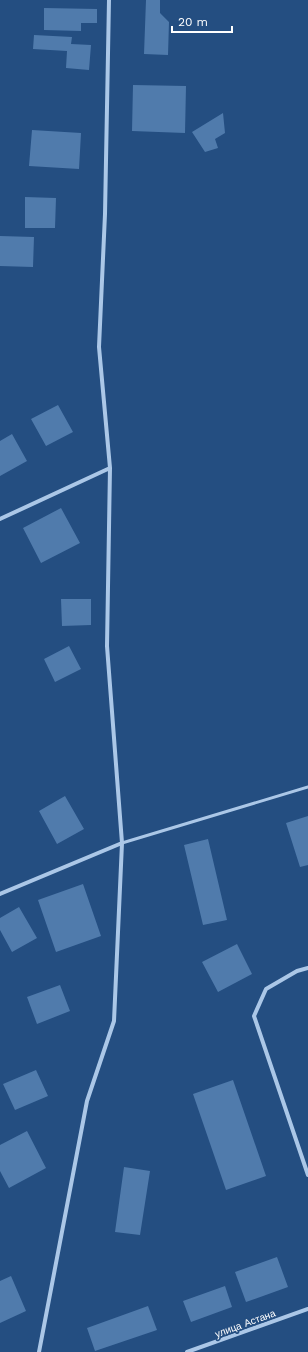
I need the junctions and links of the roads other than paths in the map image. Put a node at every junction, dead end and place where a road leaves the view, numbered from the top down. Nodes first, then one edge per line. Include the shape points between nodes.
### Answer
1 (109, 0) edge
2 (110, 468) junction
3 (0, 519) edge
4 (308, 787) edge
5 (122, 843) junction
6 (0, 894) edge
7 (308, 968) edge
8 (308, 1175) edge
9 (308, 1309) edge
10 (39, 1352) edge
11 (186, 1352) edge

1 - 2 street via 105,214 99,347
2 - 3 street
2 - 5 street via 107,646
4 - 5 lane
5 - 6 street
5 - 10 street via 114,1021 87,1100
7 - 8 street via 297,971 266,989 254,1016
9 - 11 street, улица Астана

